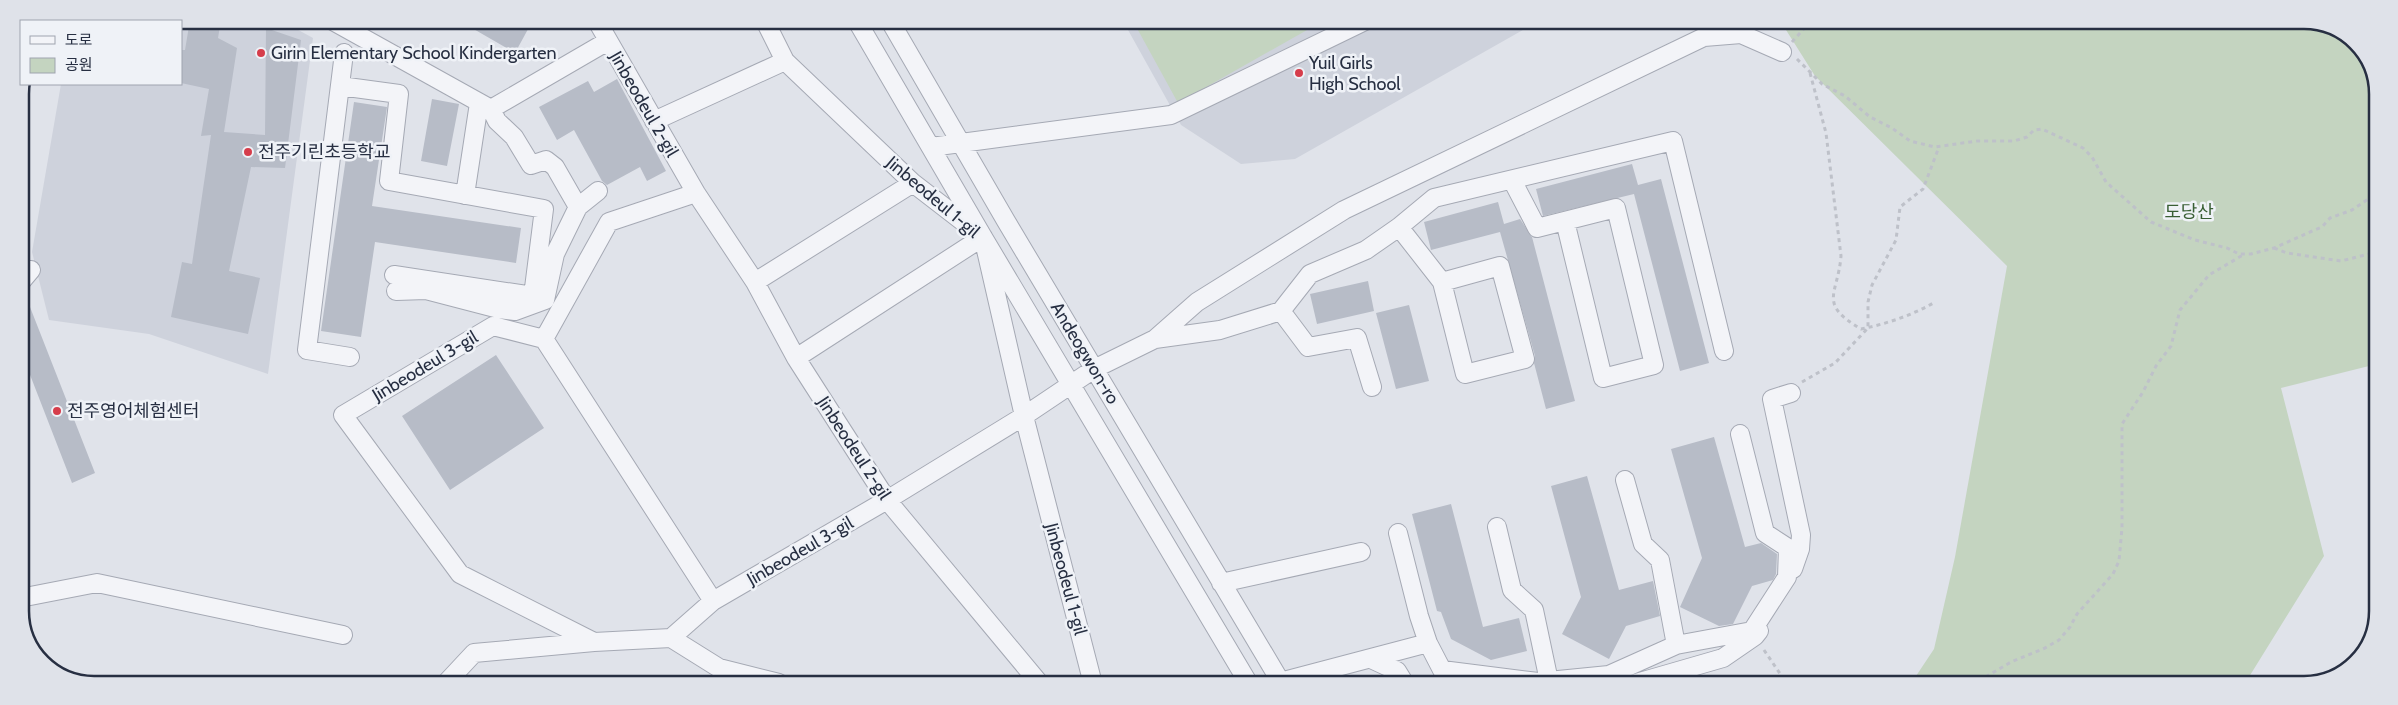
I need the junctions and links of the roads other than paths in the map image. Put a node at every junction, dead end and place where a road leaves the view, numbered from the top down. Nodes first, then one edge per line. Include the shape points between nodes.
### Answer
1 (347, 29) edge
2 (602, 29) edge
3 (768, 29) edge
4 (862, 29) edge
5 (895, 29) edge
6 (1348, 29) edge
7 (608, 41) junction
8 (1782, 52) road end
9 (344, 53) dead end
10 (784, 61) junction
11 (340, 86) junction
12 (485, 106) junction
13 (654, 121) junction
14 (960, 143) junction
15 (931, 147) junction
16 (1512, 180) junction
17 (913, 183) junction
18 (598, 191) dead end
19 (696, 193) junction
20 (465, 195) junction
21 (578, 208) junction
22 (1565, 221) junction
23 (1399, 228) junction
24 (983, 238) junction
25 (755, 282) junction
26 (1442, 282) junction
27 (1281, 311) junction
28 (544, 339) junction
29 (1155, 339) junction
30 (1724, 351) dead end
31 (350, 357) dead end
32 (796, 358) junction
33 (1094, 369) junction
34 (1071, 385) junction
35 (1372, 387) dead end
36 (1791, 393) road end
37 (1024, 416) junction
38 (1740, 434) dead end
39 (1625, 480) dead end
40 (887, 500) junction
41 (1497, 527) dead end
42 (1398, 533) dead end
43 (1361, 552) dead end
44 (1221, 582) junction
45 (29, 596) edge
46 (713, 601) junction
47 (344, 635) dead end
48 (671, 638) junction
49 (594, 642) junction
50 (1428, 644) junction
51 (1676, 645) junction
52 (1371, 659) junction
53 (453, 676) edge
54 (751, 676) edge
55 (1033, 676) edge
56 (1091, 676) edge
57 (1244, 676) edge
58 (1277, 676) edge
59 (1307, 676) edge
60 (1400, 676) edge
61 (1490, 676) edge
62 (1548, 676) edge
63 (1599, 676) edge
64 (1661, 676) edge

1 - 12 street
2 - 7 street, Jinbeodeul 2-gil
3 - 10 street, Jinbeodeul 1-gil
4 - 15 street, Andeogwon-ro
5 - 14 street, Andeogwon-ro
6 - 14 street via 1171,115
7 - 12 street, Jinbeodeul 2-gil
7 - 13 street, Jinbeodeul 2-gil
8 - 29 street via 1741,34 1704,37 1344,210 1197,302
9 - 11 street
10 - 13 street
10 - 17 street, Jinbeodeul 1-gil
11 - 20 street via 399,94 389,181
11 - 31 street via 307,350
12 - 20 street
12 - 21 street via 514,137 531,165 546,160 555,167
13 - 19 street, Jinbeodeul 2-gil
14 - 15 street
14 - 33 street, Andeogwon-ro
15 - 24 street, Andeogwon-ro
16 - 22 street via 1537,228
16 - 23 street via 1434,198
16 - 30 street via 1673,141
17 - 24 street, Jinbeodeul 1-gil
17 - 25 street
18 - 21 street
19 - 25 street, Jinbeodeul 2-gil
19 - 28 street via 609,222
20 - 21 street via 544,209 534,296 395,283 516,311 546,300 555,254
22 - 22 street via 1616,208 1654,365 1603,378
23 - 26 street
23 - 27 street via 1366,250 1310,274
24 - 32 street
24 - 34 street, Andeogwon-ro
24 - 37 street, Jinbeodeul 1-gil
25 - 32 street, Jinbeodeul 2-gil
26 - 26 street via 1464,374 1525,359 1500,266
27 - 29 street via 1220,330
27 - 35 street via 1308,347 1357,338
28 - 46 street
28 - 49 street, Jinbeodeul 3-gil via 493,326 342,415 460,574
29 - 33 street
32 - 40 street, Jinbeodeul 2-gil
33 - 34 street
33 - 44 street, Andeogwon-ro
34 - 37 street
34 - 57 street, Andeogwon-ro
36 - 64 street via 1772,399 1801,535 1791,576 1755,636 1723,658
37 - 40 street
37 - 56 street, Jinbeodeul 1-gil
38 - 51 street via 1765,533 1788,548 1790,564 1787,578 1752,632
39 - 51 street via 1642,544 1660,560
40 - 46 street, Jinbeodeul 3-gil
40 - 55 street, Jinbeodeul 2-gil
41 - 62 street via 1512,590 1534,610
42 - 50 street
43 - 44 street
44 - 58 street, Andeogwon-ro
45 - 47 street via 97,583
46 - 48 street, Jinbeodeul 3-gil
48 - 49 street, Jinbeodeul 3-gil
48 - 54 street via 719,668
49 - 53 street, Jinbeodeul 3-gil via 474,653
50 - 52 street
50 - 61 street via 1442,670
51 - 63 street via 1609,675
52 - 59 street
52 - 60 street via 1397,671

